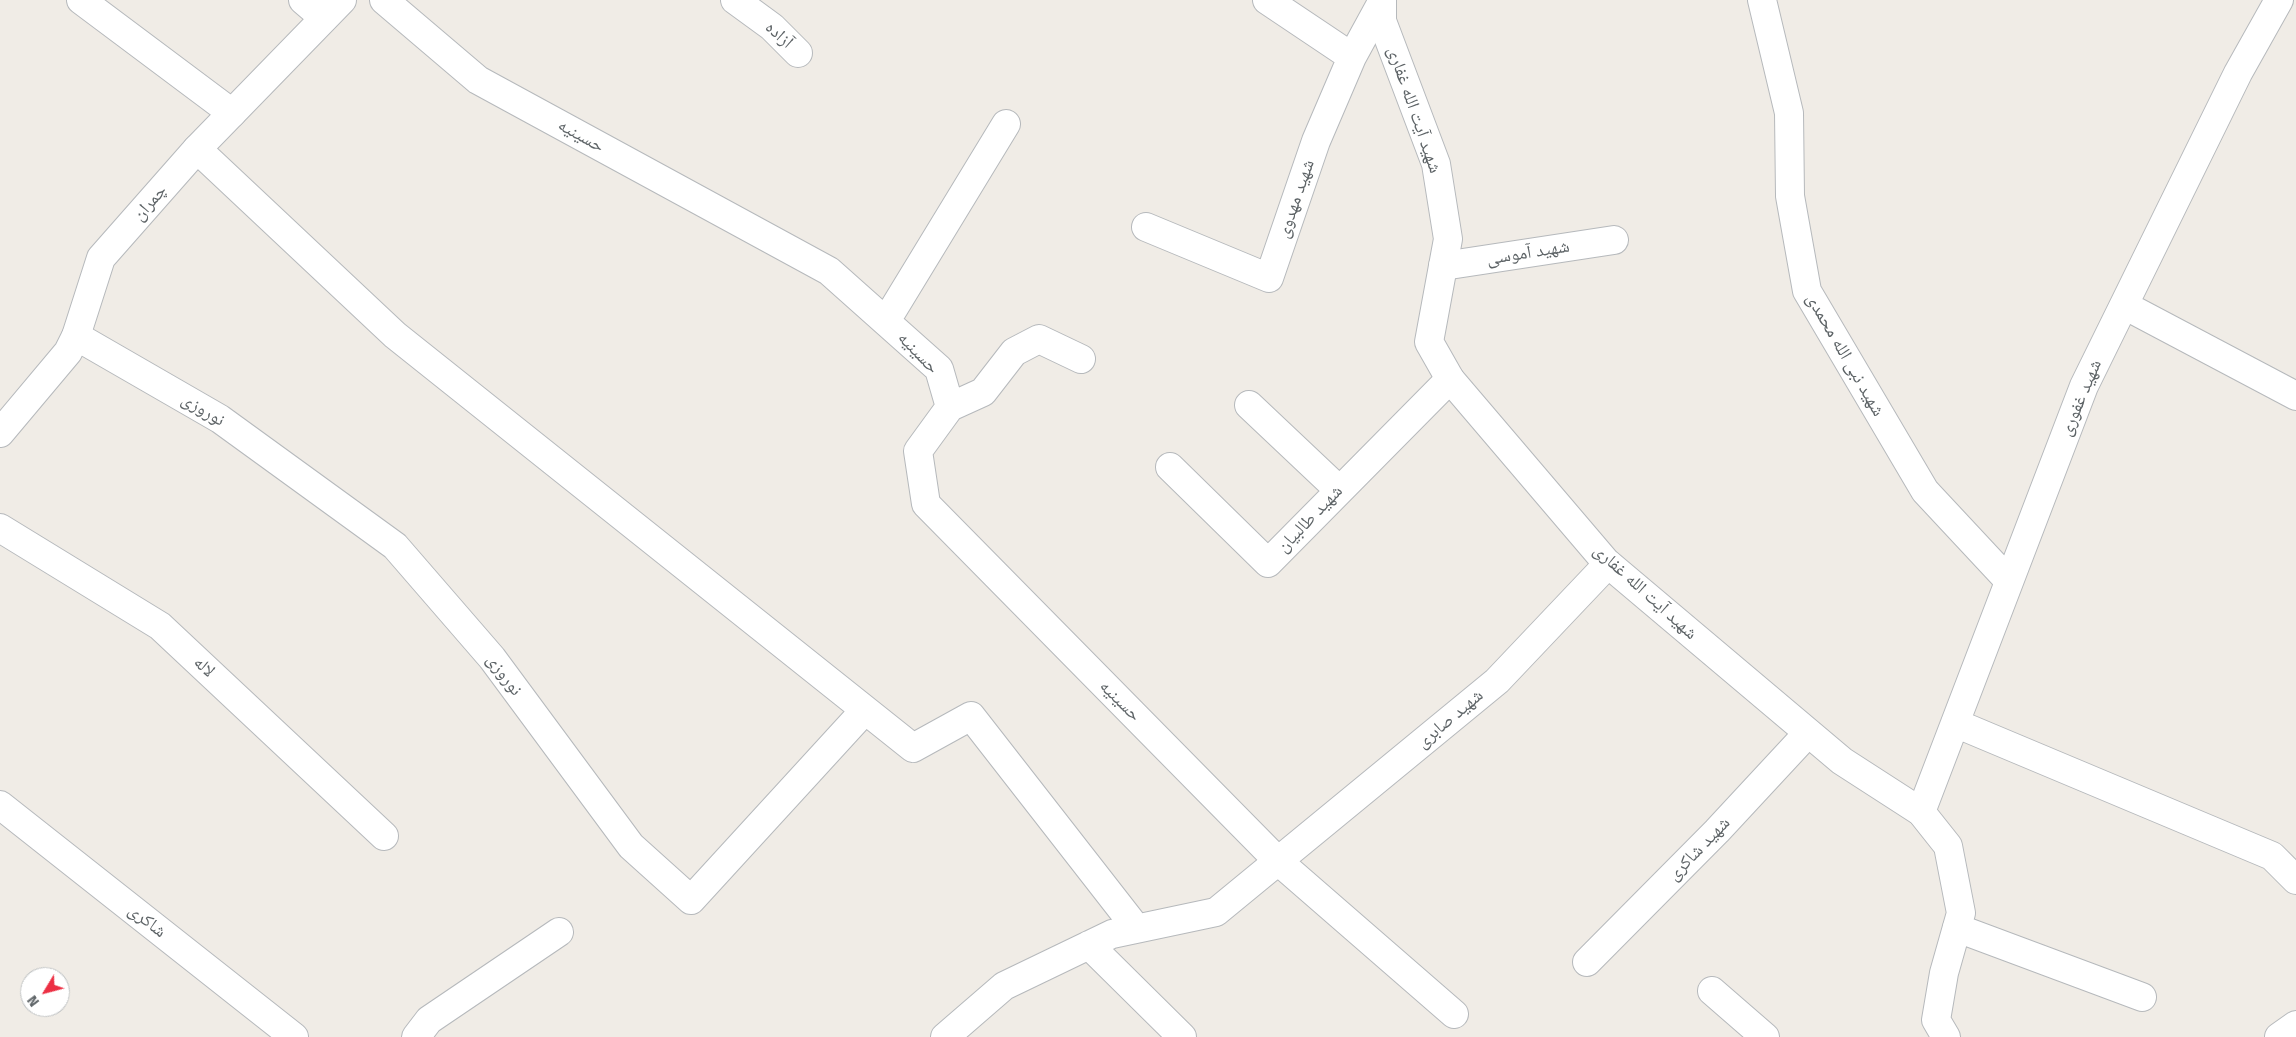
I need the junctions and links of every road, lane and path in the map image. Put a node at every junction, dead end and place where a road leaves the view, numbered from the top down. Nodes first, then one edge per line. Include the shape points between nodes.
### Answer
1 (81, 0) edge
2 (303, 0) edge
3 (384, 0) edge
4 (735, 0) edge
5 (1267, 0) edge
6 (1762, 0) edge
7 (2279, 0) edge
8 (1382, 1) edge
9 (333, 9) edge
10 (798, 53) dead end
11 (1352, 56) junction
12 (232, 113) junction
13 (1006, 124) dead end
14 (197, 149) junction
15 (1146, 226) dead end
16 (1614, 240) dead end
17 (1442, 266) junction
18 (2124, 305) junction
19 (886, 321) junction
20 (76, 336) junction
21 (1080, 360) dead end
22 (1450, 379) junction
23 (2296, 396) edge
24 (1249, 405) dead end
25 (950, 407) junction
26 (0, 433) edge
27 (1170, 467) dead end
28 (1339, 490) junction
29 (0, 528) edge
30 (1608, 564) junction
31 (2009, 581) junction
32 (865, 710) junction
33 (1955, 723) junction
34 (1808, 733) junction
35 (0, 806) edge
36 (1921, 812) junction
37 (384, 836) dead end
38 (1278, 861) junction
39 (2296, 880) edge
40 (1957, 928) junction
41 (1137, 929) junction
42 (559, 932) dead end
43 (1089, 946) junction
44 (1587, 962) dead end
45 (1712, 991) dead end
46 (2142, 997) dead end
47 (1454, 1014) dead end
48 (2296, 1025) edge
49 (1936, 1031) edge
50 (294, 1037) edge
51 (416, 1037) edge
52 (945, 1037) edge
53 (1182, 1037) edge
54 (1764, 1037) edge
55 (2279, 1037) edge

1 - 12 street
2 - 9 street
3 - 19 street, حسینیه via 478,80 829,271
4 - 10 street, آزاده via 772,27
5 - 11 street
6 - 31 street, شهید نبی الله محمدی via 1789,113 1790,196 1807,291 1925,491
7 - 18 street, شهید غفوری via 2238,73
8 - 11 street, شهید مهدوی
8 - 17 street, شهید آیت الله غفاری via 1382,21 1436,164 1448,239
9 - 12 street, چمران
11 - 15 street, شهید مهدوی via 1316,141 1269,278
12 - 14 street, چمران
13 - 19 street
14 - 20 street, چمران via 101,258
14 - 32 street via 395,335
16 - 17 street, شهید آموسی
17 - 22 street, شهید آیت الله غفاری via 1429,342
18 - 23 street
18 - 31 street, شهید غفوری via 2084,386
19 - 25 street, حسینیه via 939,369
20 - 26 street, چمران via 68,352
20 - 32 street, نوروزی via 220,419 395,546 492,658 631,846 691,900
21 - 25 street via 1039,339 1014,352 983,392
22 - 28 street, شهید طالبیان
22 - 30 street, شهید آیت الله غفاری
24 - 28 street
25 - 38 street, حسینیه via 918,450 926,504
27 - 28 street, شهید طالبیان via 1268,563
29 - 37 street, لاله via 160,626
30 - 34 street, شهید آیت الله غفاری
30 - 38 street, شهید صابری via 1496,681
31 - 33 street, شهید غفوری
32 - 41 street via 913,748 971,716
33 - 36 street, شهید غفوری
33 - 39 street via 2272,856
34 - 36 street, شهید آیت الله غفاری via 1842,761
34 - 44 street, شهید شاکری via 1717,831
35 - 50 street, شاکری
36 - 40 street, شهید آیت الله غفاری via 1948,846 1962,913
38 - 41 street, شهید صابری via 1216,912
38 - 47 street, حسینیه
40 - 46 street
40 - 49 street, شهید آیت الله غفاری via 1944,973
41 - 43 street, شهید صابری via 1112,934
42 - 51 street via 429,1020
43 - 52 street, شهید صابری via 1004,986
43 - 53 street
45 - 54 street
48 - 55 street

